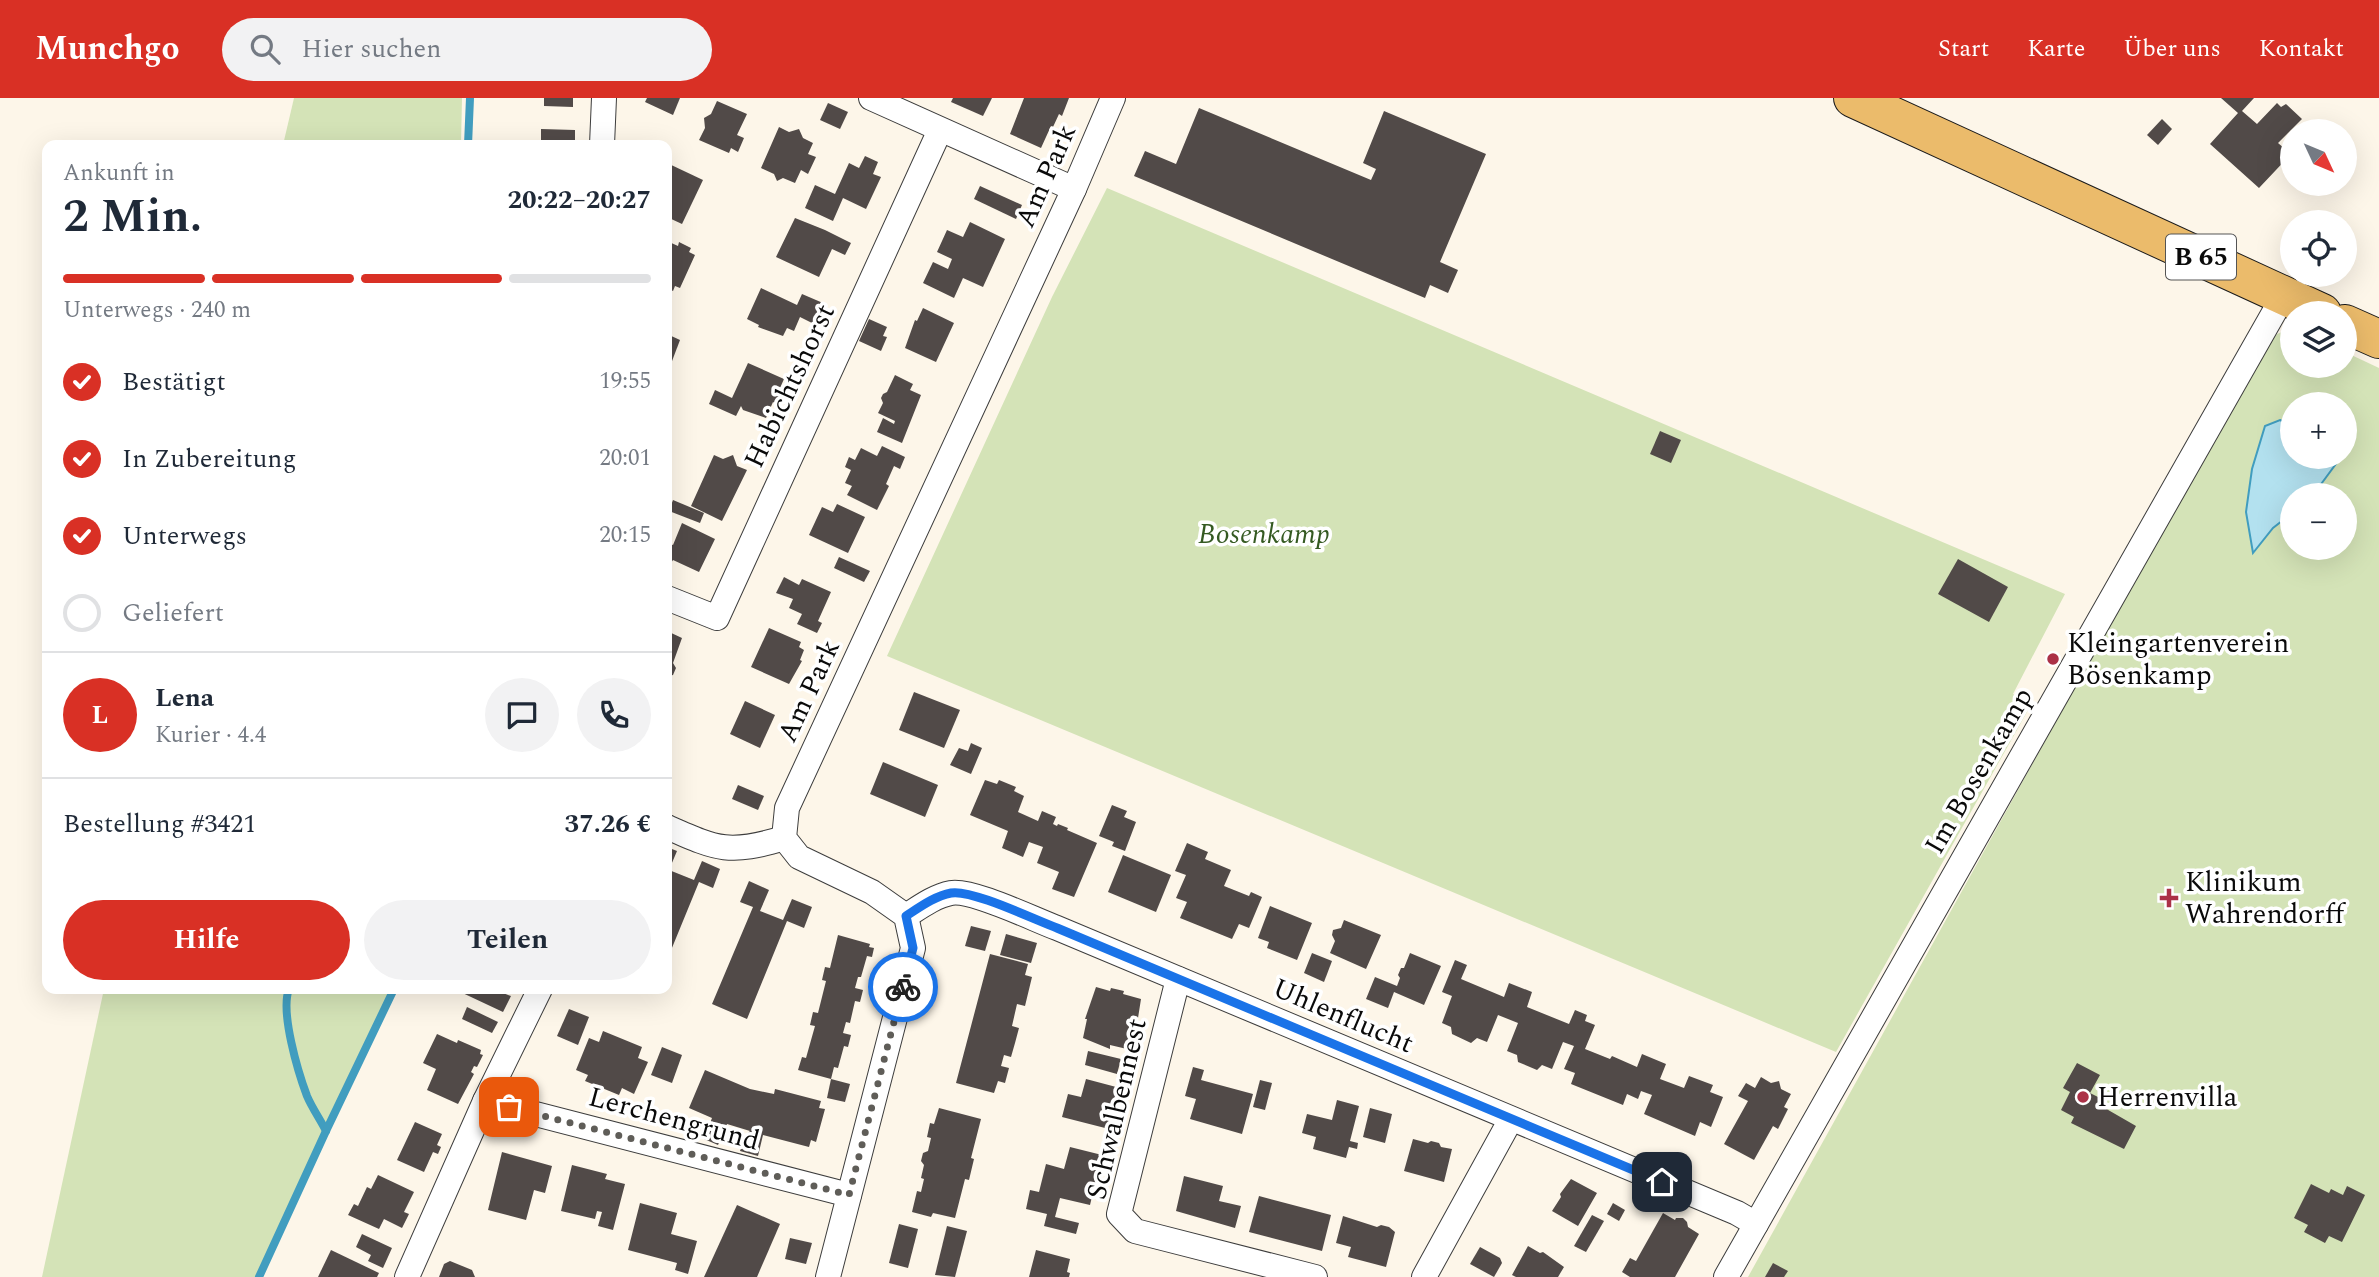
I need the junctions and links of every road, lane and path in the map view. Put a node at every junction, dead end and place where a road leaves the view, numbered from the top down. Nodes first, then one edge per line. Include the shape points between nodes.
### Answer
1 (604, 98) edge
2 (871, 98) edge
3 (1113, 98) edge
4 (1853, 98) edge
5 (940, 130) junction
6 (602, 140) edge
7 (1074, 189) junction
8 (2284, 295) junction
9 (2297, 301) edge
10 (2357, 330) edge
11 (2379, 340) edge
12 (672, 600) edge
13 (672, 829) edge
14 (784, 838) junction
15 (906, 916) junction
16 (1178, 979) junction
17 (538, 994) edge
18 (485, 1101) junction
19 (1511, 1119) junction
20 (849, 1195) junction
21 (1756, 1224) junction
22 (407, 1277) edge
23 (828, 1277) edge
24 (1315, 1277) edge
25 (1424, 1277) edge
26 (1726, 1277) edge

1 - 6 street
2 - 5 street
3 - 7 street, Am Park
4 - 8 main road, B 65
5 - 7 street
5 - 12 street, Habichtshorst via 717,618
7 - 14 street, Am Park via 787,808
8 - 9 main road, B 65
8 - 21 street, Im Bosenkamp
10 - 11 main road
13 - 14 street via 707,845 733,849
14 - 15 street via 799,857 872,892
15 - 16 street, Uhlenflucht via 952,892 970,895
15 - 20 street via 913,948
16 - 19 street, Uhlenflucht
16 - 24 street, Schwalbennest via 1119,1214 1135,1231
17 - 18 street
18 - 20 street, Lerchengrund
18 - 22 street
19 - 21 street, Uhlenflucht
19 - 25 street
20 - 23 street
21 - 26 street, Im Bosenkamp

